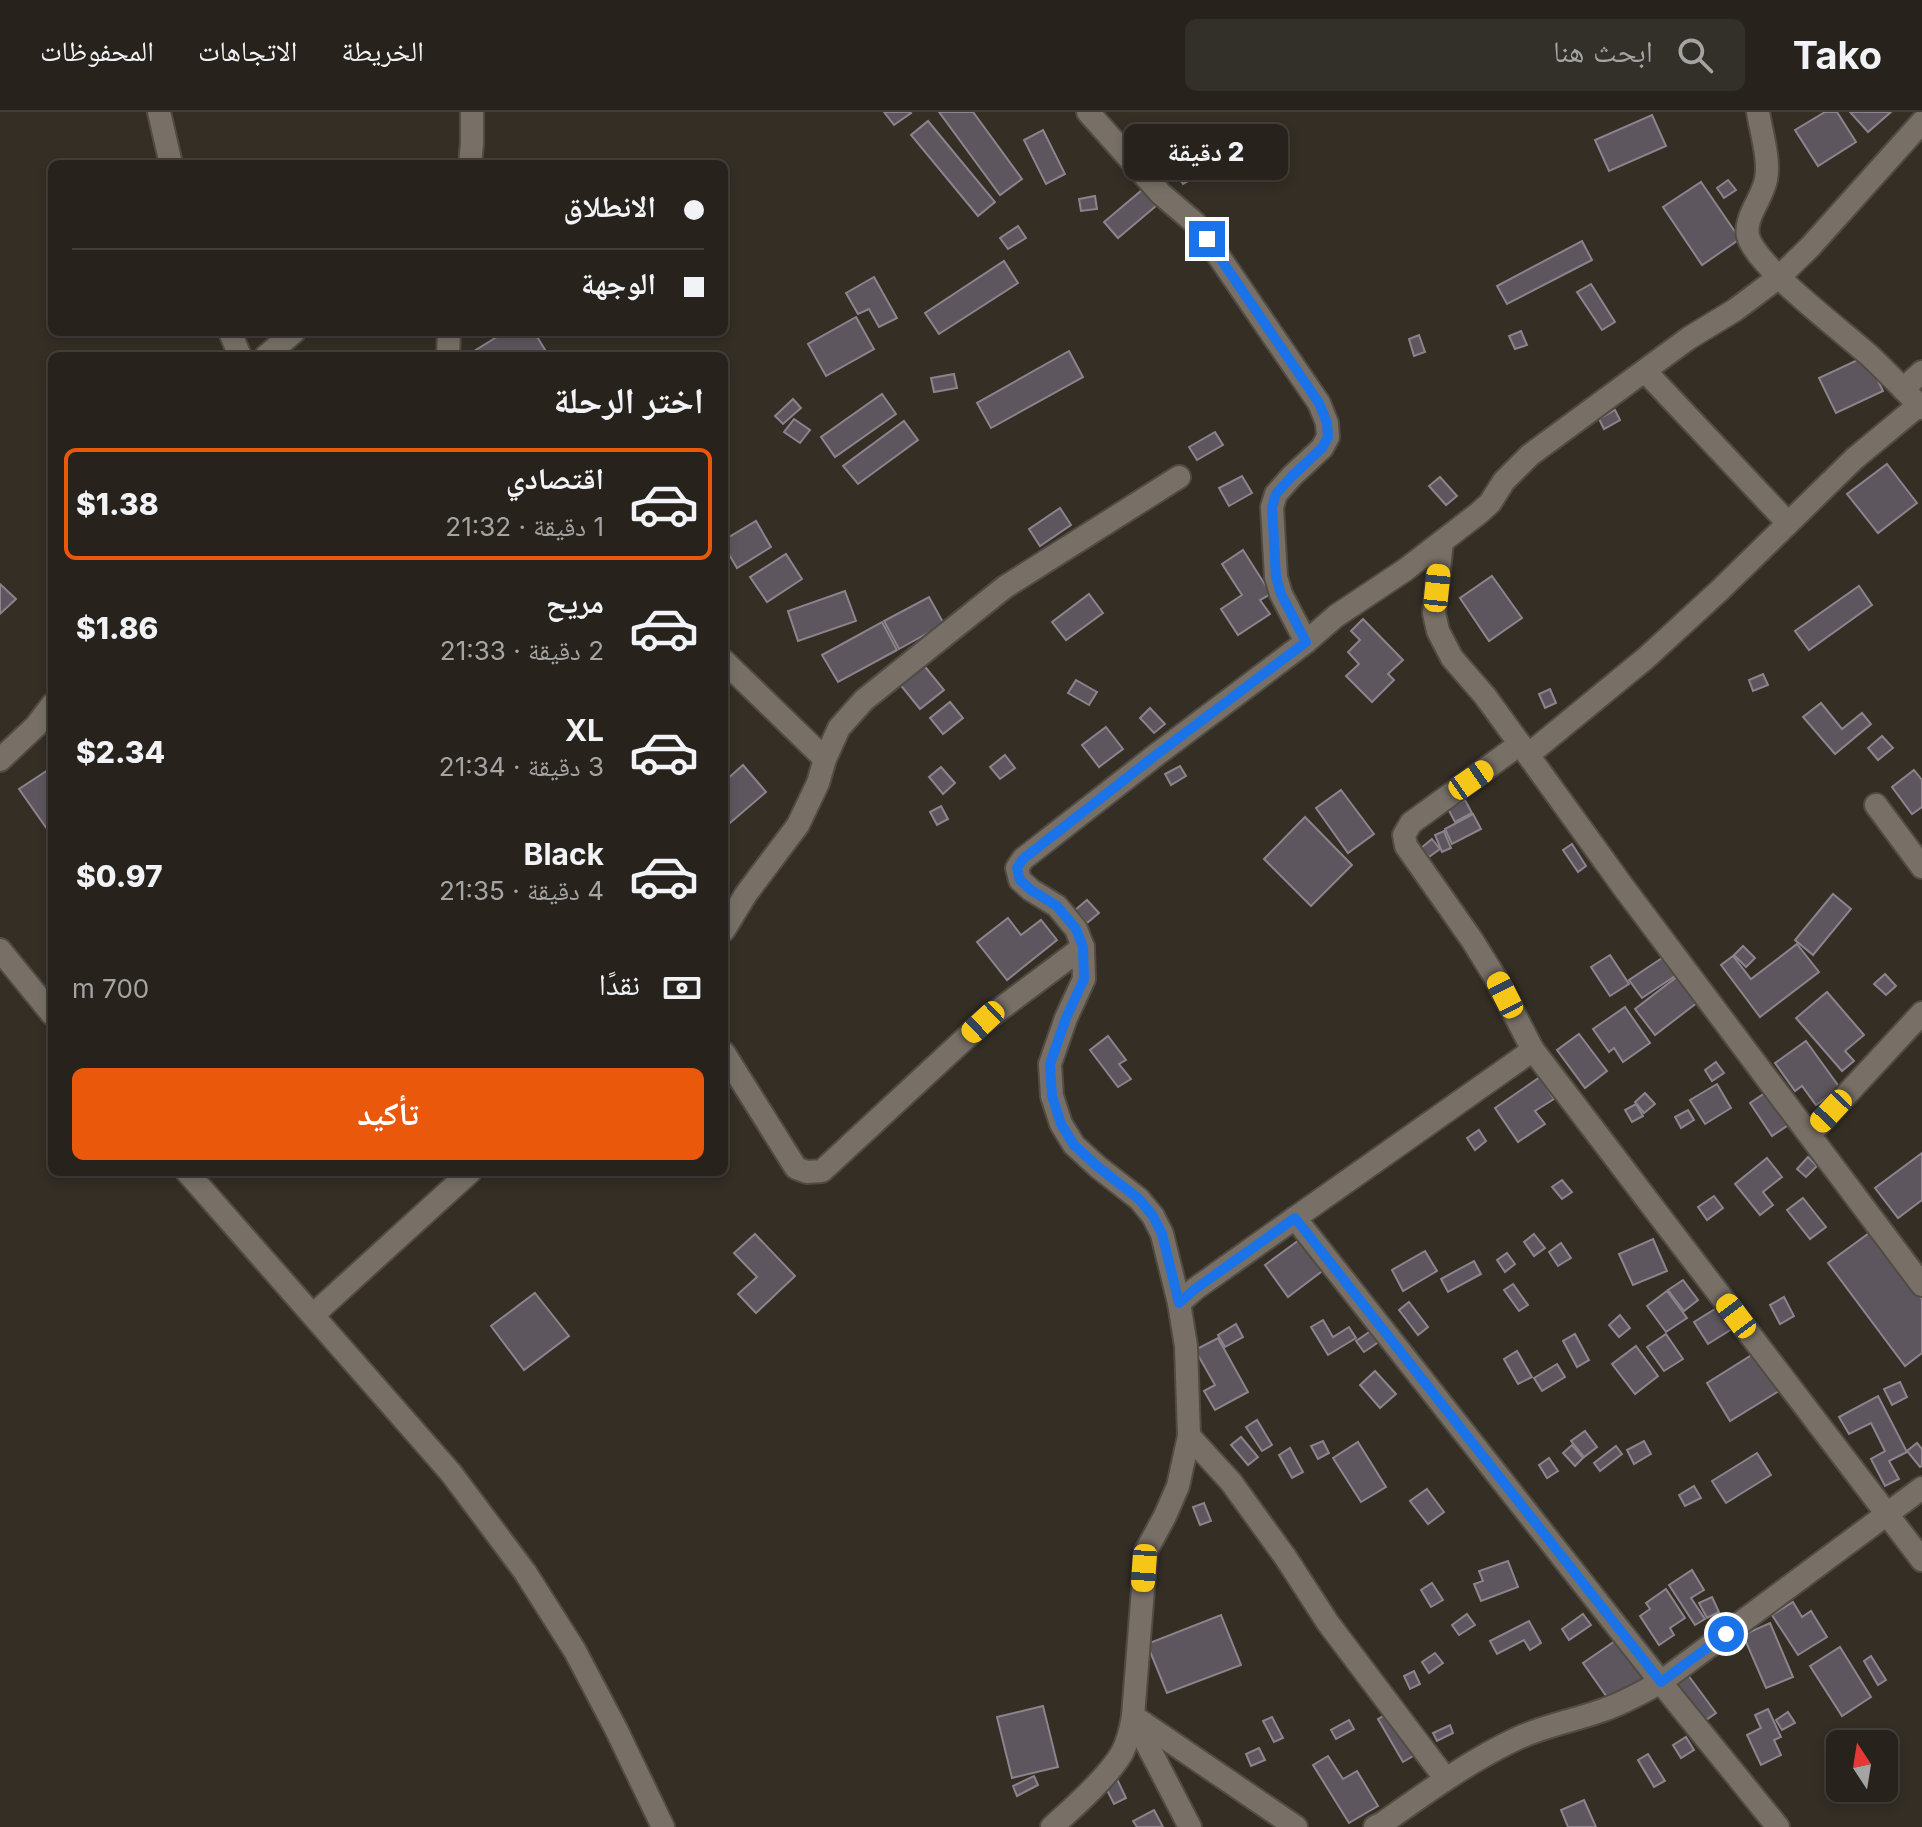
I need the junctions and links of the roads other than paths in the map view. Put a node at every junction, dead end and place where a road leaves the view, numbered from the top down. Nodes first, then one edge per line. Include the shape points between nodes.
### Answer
1 (159, 112) edge
2 (472, 112) edge
3 (1088, 112) edge
4 (1758, 112) edge
5 (1922, 122) edge
6 (170, 160) edge
7 (470, 160) edge
8 (1779, 277) junction
9 (289, 336) edge
10 (271, 352) edge
11 (1645, 371) junction
12 (1922, 372) edge
13 (1915, 401) edge
14 (1179, 477) dead end
15 (1788, 523) junction
16 (1442, 542) junction
17 (1306, 642) junction
18 (728, 665) edge
19 (48, 710) edge
20 (1524, 750) junction
21 (825, 759) junction
22 (0, 760) edge
23 (1876, 805) dead end
24 (1922, 867) edge
25 (728, 923) edge
26 (1083, 947) junction
27 (0, 950) edge
28 (48, 1009) edge
29 (1920, 1019) edge
30 (1533, 1050) junction
31 (728, 1059) edge
32 (1810, 1134) junction
33 (191, 1176) edge
34 (466, 1176) edge
35 (1295, 1218) junction
36 (1922, 1285) edge
37 (1179, 1303) junction
38 (313, 1315) junction
39 (1189, 1436) junction
40 (1922, 1488) edge
41 (1886, 1515) junction
42 (1922, 1560) edge
43 (1661, 1682) junction
44 (1133, 1716) junction
45 (1445, 1778) junction
46 (663, 1827) edge
47 (1052, 1827) edge
48 (1190, 1827) edge
49 (1296, 1827) edge
50 (1375, 1827) edge
51 (1778, 1827) edge

1 - 6 street
2 - 7 street
3 - 17 street via 1161,194 1195,223 1323,413 1328,437 1276,494 1272,507 1276,577
4 - 8 street via 1767,176 1748,236
5 - 8 street
8 - 11 street
8 - 13 street
9 - 10 street
11 - 15 street
11 - 16 street via 1530,455 1490,503
12 - 13 street
13 - 15 street
14 - 21 street via 1005,587 937,640 864,700 839,728
15 - 20 street via 1646,658
16 - 17 street
16 - 20 street via 1434,613 1438,631 1452,658
17 - 26 street via 1023,859 1017,868 1020,880 1057,906
18 - 21 street
19 - 22 street
20 - 30 street via 1411,823 1404,835 1411,854 1495,977
20 - 32 street
21 - 25 street via 798,825
23 - 24 street
26 - 31 street via 983,1022 822,1171 796,1168
26 - 37 street via 1084,979 1050,1064 1052,1096 1074,1145 1153,1216
27 - 28 street
29 - 32 street
30 - 35 street
30 - 41 street
32 - 36 street
33 - 38 street
34 - 38 street
35 - 37 street
35 - 43 street
37 - 39 street
38 - 46 street via 451,1473 525,1572 575,1651
39 - 44 street via 1178,1486 1146,1551
39 - 45 street via 1231,1482 1328,1623
40 - 41 street
41 - 42 street
41 - 43 street
43 - 45 street via 1605,1710 1521,1737
43 - 51 street
44 - 47 street via 1122,1752
44 - 48 street
44 - 49 street
45 - 50 street

